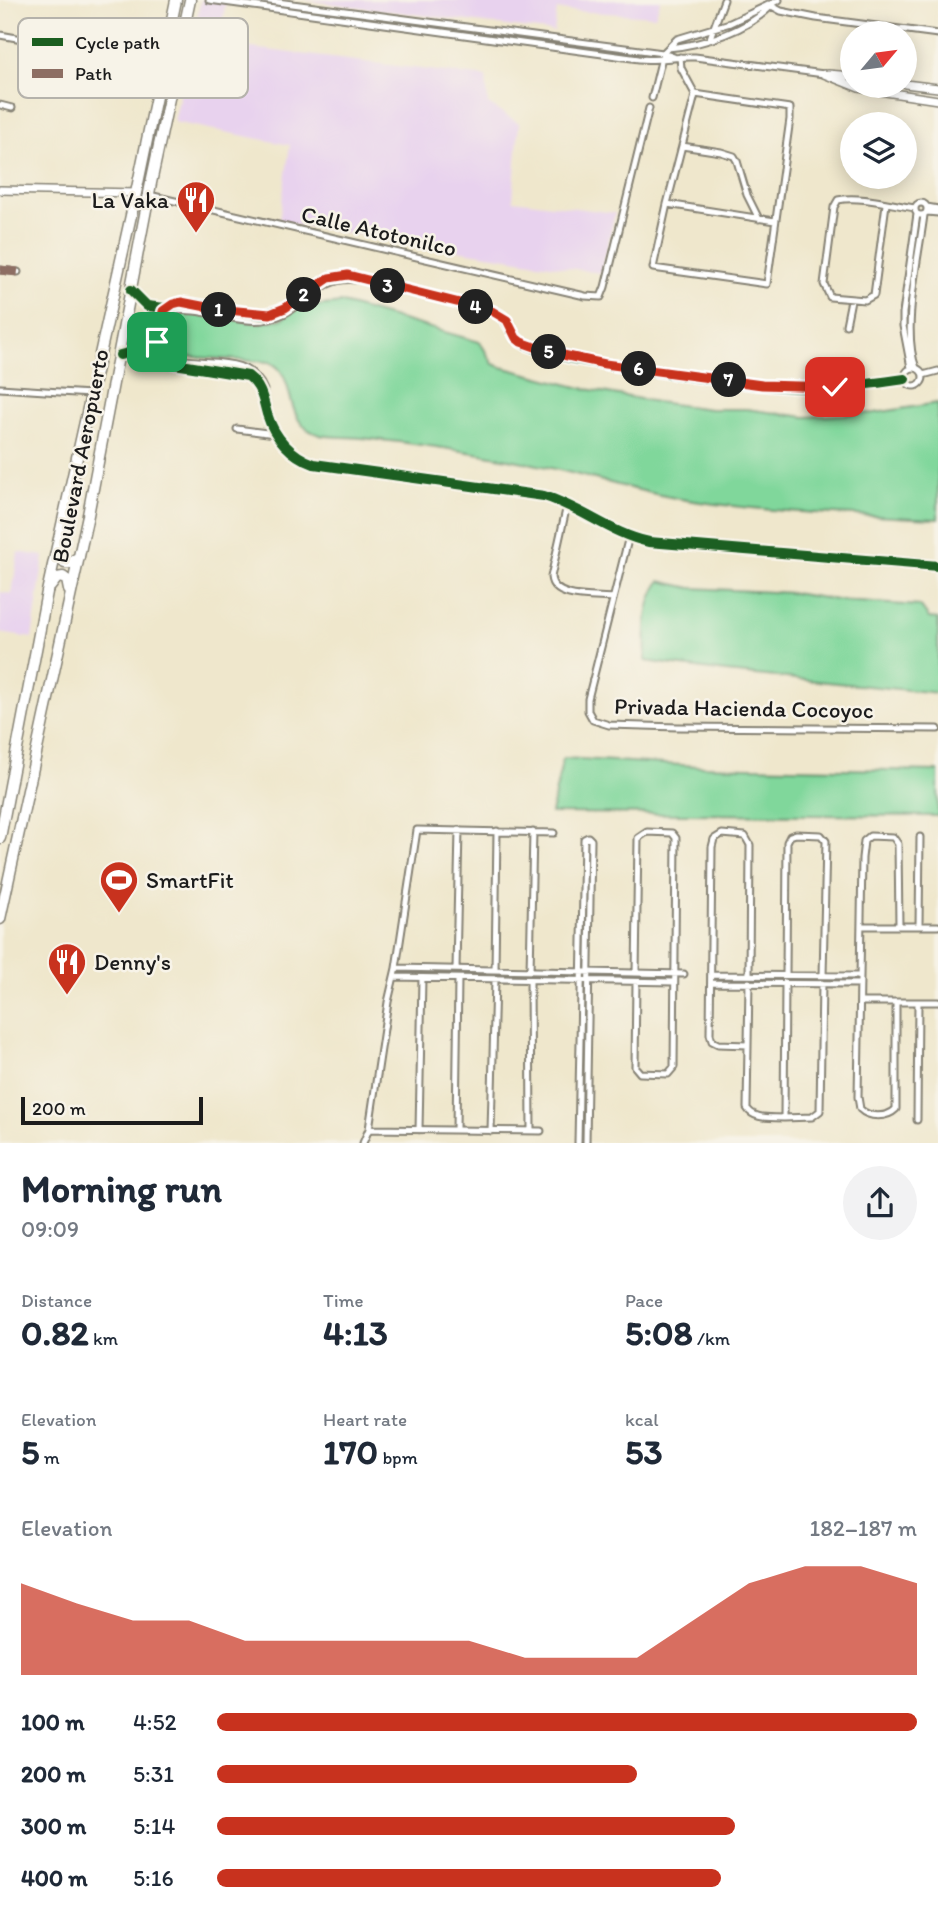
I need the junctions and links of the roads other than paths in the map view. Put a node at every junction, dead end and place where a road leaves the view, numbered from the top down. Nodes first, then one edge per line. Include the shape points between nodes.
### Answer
1 (176, 0) edge
2 (190, 0) edge
3 (209, 0) edge
4 (262, 0) edge
5 (724, 0) edge
6 (225, 1) edge
7 (773, 3) edge
8 (172, 18) edge
9 (186, 18) edge
10 (415, 24) junction
11 (713, 28) junction
12 (938, 33) edge
13 (0, 35) edge
14 (18, 38) edge
15 (550, 38) junction
16 (710, 38) junction
17 (600, 45) junction
18 (550, 46) junction
19 (665, 51) junction
20 (599, 53) junction
21 (677, 57) junction
22 (661, 61) junction
23 (824, 74) junction
24 (840, 75) edge
25 (917, 85) edge
26 (938, 88) edge
27 (695, 94) junction
28 (156, 98) edge
29 (169, 98) edge
30 (652, 98) dead end
31 (938, 100) edge
32 (0, 106) edge
33 (12, 108) dead end
34 (649, 108) dead end
35 (682, 146) junction
36 (0, 190) edge
37 (136, 193) junction
38 (149, 194) junction
39 (667, 204) junction
40 (886, 204) junction
41 (922, 211) junction
42 (938, 211) edge
43 (759, 219) junction
44 (775, 221) junction
45 (0, 270) edge
46 (18, 272) dead end
47 (131, 290) junction
48 (851, 300) junction
49 (167, 311) junction
50 (846, 325) dead end
51 (124, 335) junction
52 (160, 351) junction
53 (120, 355) junction
54 (159, 360) junction
55 (209, 362) junction
56 (913, 368) junction
57 (208, 369) junction
58 (938, 371) edge
59 (923, 375) junction
60 (905, 379) junction
61 (0, 388) edge
62 (90, 394) junction
63 (237, 429) dead end
64 (278, 435) junction
65 (567, 505) junction
66 (629, 536) junction
67 (59, 538) junction
68 (79, 557) junction
69 (938, 566) edge
70 (47, 592) junction
71 (613, 598) junction
72 (69, 604) junction
73 (938, 729) edge
74 (5, 797) edge
75 (3, 810) edge
76 (459, 830) junction
77 (497, 831) junction
78 (533, 832) junction
79 (554, 833) dead end
80 (920, 837) dead end
81 (0, 838) edge
82 (0, 919) edge
83 (861, 926) junction
84 (899, 926) junction
85 (919, 926) junction
86 (938, 926) edge
87 (396, 968) junction
88 (456, 969) junction
89 (495, 970) junction
90 (530, 971) junction
91 (580, 972) junction
92 (589, 973) junction
93 (636, 973) junction
94 (674, 974) junction
95 (684, 974) dead end
96 (711, 975) junction
97 (749, 975) junction
98 (860, 976) junction
99 (394, 977) junction
100 (422, 978) junction
101 (458, 979) junction
102 (495, 979) junction
103 (785, 979) junction
104 (823, 979) junction
105 (530, 980) junction
106 (580, 981) junction
107 (589, 981) junction
108 (636, 982) junction
109 (674, 982) junction
110 (749, 982) junction
111 (711, 983) junction
112 (860, 984) junction
113 (860, 1002) junction
114 (896, 1002) junction
115 (918, 1002) junction
116 (938, 1002) edge
117 (748, 1045) junction
118 (784, 1118) junction
119 (917, 1120) dead end
120 (369, 1129) junction
121 (419, 1130) junction
122 (456, 1130) junction
123 (491, 1131) junction
124 (531, 1131) junction
125 (541, 1131) dead end
126 (363, 1143) edge
127 (578, 1143) edge
128 (586, 1143) edge

1 - 8 highway, Boulevard Aeropuerto
2 - 9 highway, Boulevard Aeropuerto
3 - 6 street
4 - 10 street
5 - 11 street
6 - 10 street
7 - 11 street
7 - 12 street via 816,18
7 - 16 street via 754,20
10 - 15 street
10 - 18 street
11 - 16 street
11 - 19 street via 680,38
13 - 14 street
15 - 17 street
15 - 18 street
16 - 19 street
17 - 19 street
17 - 20 street
18 - 20 street
19 - 21 street
19 - 22 street
20 - 22 street
21 - 22 street
21 - 23 street
21 - 27 street
22 - 30 street
23 - 24 street
23 - 31 street via 859,88
25 - 26 street
27 - 35 street
27 - 44 street via 789,108
28 - 37 highway, Boulevard Aeropuerto
29 - 38 highway, Boulevard Aeropuerto
32 - 33 street
34 - 38 street, Calle Atotonilco via 601,297
35 - 39 street
35 - 43 street via 734,156
36 - 37 street
37 - 62 highway, Boulevard Aeropuerto
38 - 47 highway, Boulevard Aeropuerto
39 - 43 street
39 - 44 street via 653,268 665,271 767,284
40 - 41 street
40 - 48 street via 874,295
40 - 48 street via 847,198 836,202 825,288 832,298
41 - 42 street
41 - 56 street via 909,327
43 - 44 street
45 - 46 street
47 - 49 street via 147,306
47 - 51 highway, Boulevard Aeropuerto
48 - 50 street
49 - 52 street via 159,326
49 - 60 street via 181,302 216,313 272,319 337,280 373,282 492,311 507,320 521,342 605,364 782,387 863,386
51 - 52 street
51 - 53 highway, Boulevard Aeropuerto
52 - 54 street
52 - 55 street via 173,358
53 - 54 street via 136,351
53 - 68 highway, Boulevard Aeropuerto
54 - 57 street
55 - 57 street
55 - 64 street via 239,366 254,374
56 - 59 street
56 - 60 street
57 - 64 street via 251,378
58 - 59 street
59 - 60 street via 916,386
61 - 62 street
62 - 67 highway, Boulevard Aeropuerto
63 - 64 street
64 - 65 street via 298,457 314,464 509,489
65 - 66 street
65 - 71 street via 552,584 567,593
66 - 69 street via 649,542
66 - 71 street
67 - 68 highway via 65,563
67 - 70 highway, Boulevard Aeropuerto
68 - 72 highway, Boulevard Aeropuerto
70 - 72 highway via 57,578 65,578
70 - 74 highway, Boulevard Aeropuerto
71 - 73 street, Privada Hacienda Cocoyoc via 588,699 593,720 678,727
72 - 82 highway, Boulevard Aeropuerto
74 - 75 highway, Boulevard Aeropuerto
75 - 81 highway, Boulevard Aeropuerto
76 - 77 street
76 - 87 street via 421,829 415,833
76 - 88 street
77 - 78 street
77 - 89 street
78 - 79 street
78 - 90 street
80 - 85 street
83 - 84 street
83 - 84 street via 863,845 875,835 893,837 898,844
83 - 98 street
84 - 85 street
85 - 86 street
87 - 88 street
87 - 99 street
88 - 89 street
89 - 90 street
90 - 91 street
91 - 92 street
91 - 92 street via 584,839 588,837
91 - 106 street
92 - 93 street
92 - 107 street
93 - 94 street
93 - 94 street via 638,838 647,832 672,833 676,838
94 - 95 street
94 - 109 street
96 - 97 street
96 - 97 street via 712,847 722,834 741,834 750,841
96 - 111 street
97 - 103 street
98 - 104 street
98 - 112 street
99 - 100 street
99 - 120 street
100 - 101 street
100 - 121 street
101 - 102 street
101 - 122 street
102 - 105 street
102 - 123 street
103 - 104 street
103 - 104 street via 788,842 796,834 821,835 826,841
103 - 110 street
103 - 118 street
104 - 112 street
104 - 118 street via 820,1111 812,1118
105 - 106 street
105 - 124 street
106 - 107 street
106 - 127 street
107 - 108 street
107 - 128 street
108 - 109 street
108 - 109 street via 635,1067 640,1073 668,1074 674,1067
110 - 111 street
110 - 117 street
111 - 117 street via 712,1041
112 - 113 street
113 - 114 street
113 - 114 street via 860,1109 866,1114 886,1115 894,1112 897,1104
114 - 115 street
115 - 116 street
115 - 119 street
117 - 118 street via 748,1112
120 - 121 street
120 - 126 street
121 - 122 street
122 - 123 street
123 - 124 street
124 - 125 street

